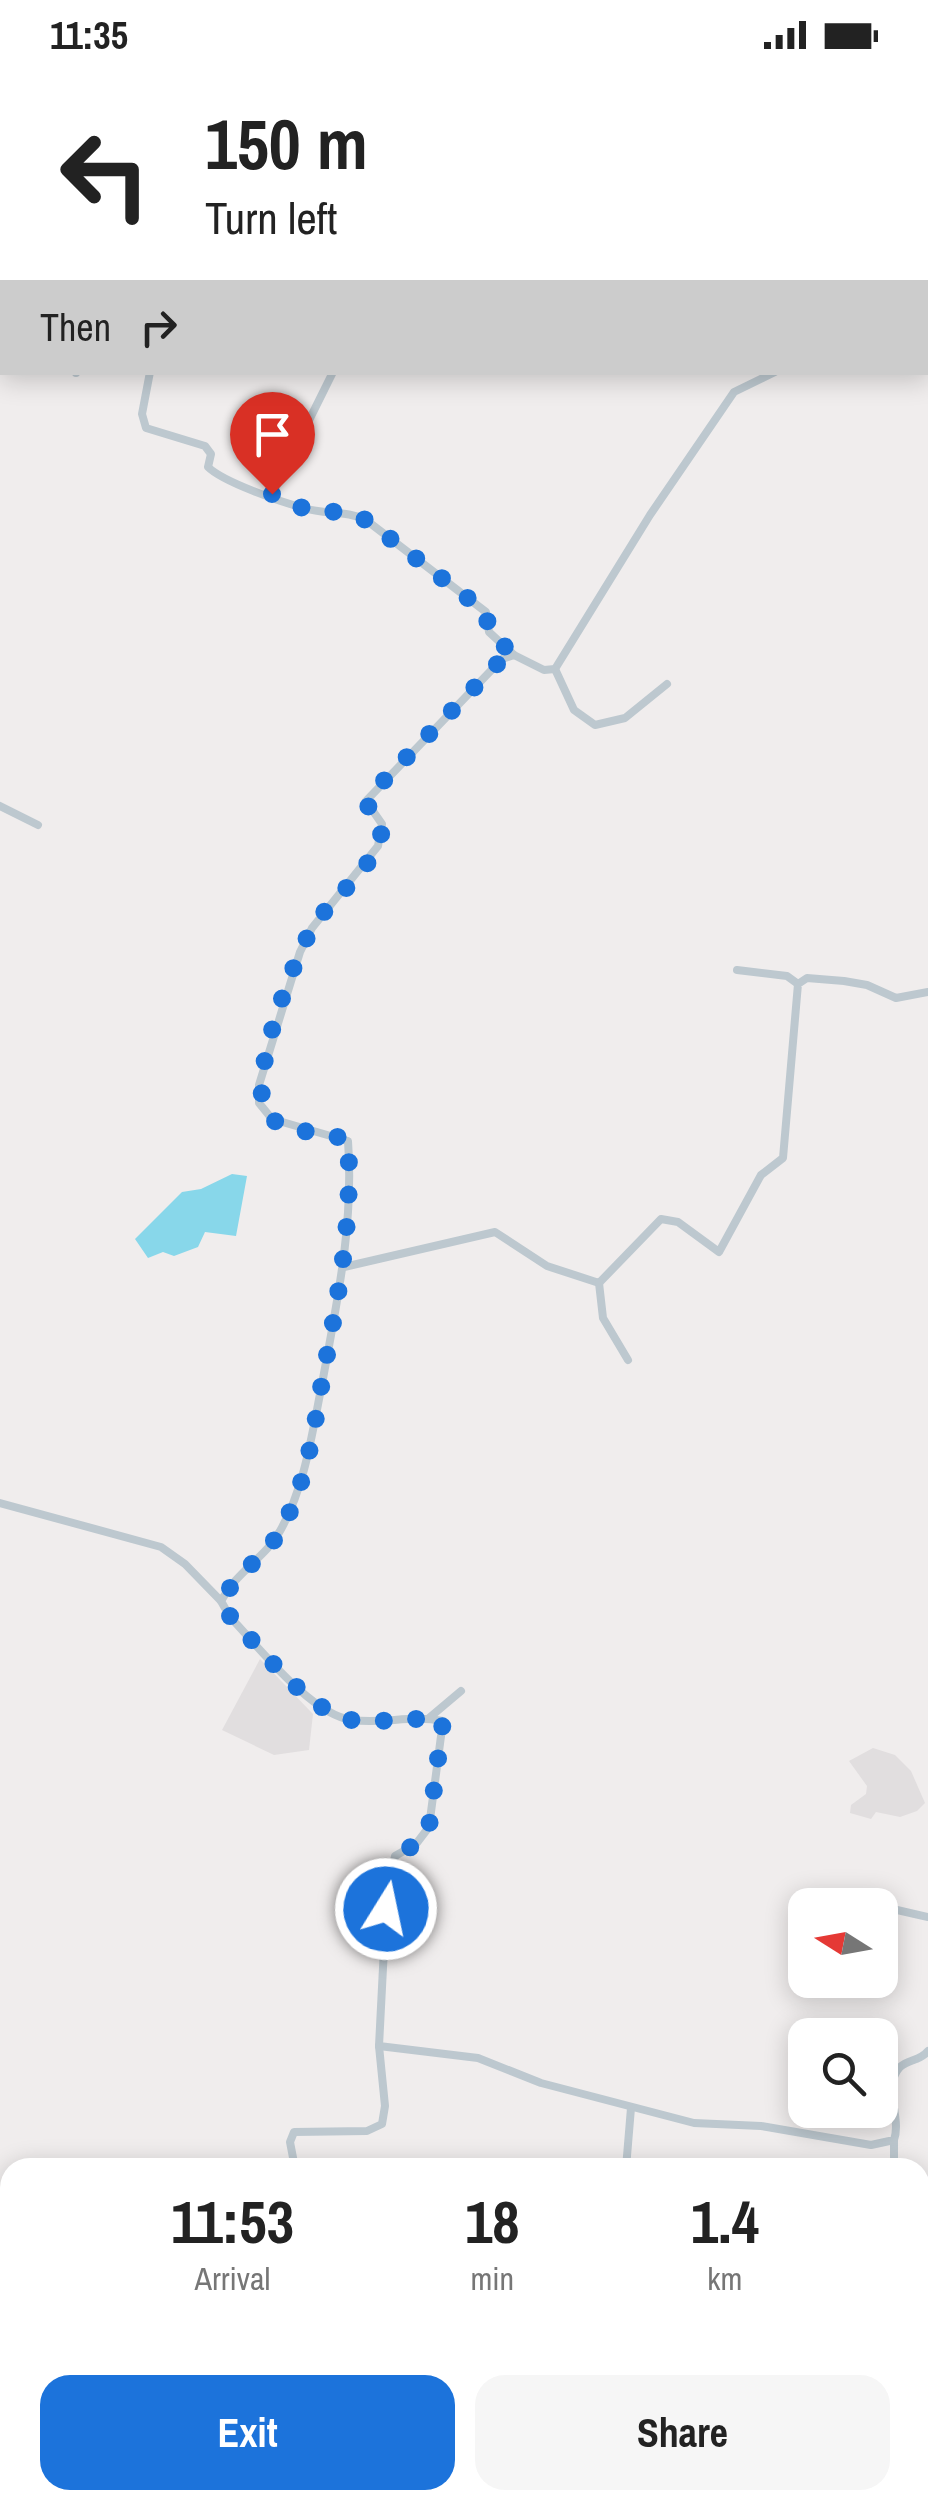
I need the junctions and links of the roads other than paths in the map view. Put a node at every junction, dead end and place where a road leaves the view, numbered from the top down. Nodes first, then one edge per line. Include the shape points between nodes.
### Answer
1 (149, 375) edge
2 (332, 375) edge
3 (769, 375) edge
4 (272, 494) junction
5 (514, 655) junction
6 (555, 670) junction
7 (667, 684) dead end
8 (0, 806) edge
9 (38, 825) dead end
10 (737, 970) dead end
11 (798, 984) junction
12 (928, 992) edge
13 (344, 1267) junction
14 (599, 1283) junction
15 (628, 1360) dead end
16 (0, 1503) edge
17 (222, 1601) junction
18 (461, 1691) dead end
19 (430, 1718) junction
20 (898, 1910) edge
21 (928, 1918) edge
22 (379, 2046) junction
23 (928, 2051) edge
24 (631, 2108) junction
25 (894, 2140) junction
26 (293, 2158) edge
27 (627, 2158) edge
28 (894, 2158) edge

1 - 4 street via 146,428 205,446 212,472
2 - 4 street
3 - 6 street via 734,392
4 - 5 street via 305,509 366,520 486,612 489,632
5 - 6 street
5 - 13 street via 502,659 369,796 368,806 382,824 378,846 312,928 286,986 260,1103 284,1126 348,1141 352,1198
6 - 7 street via 574,710 595,725 624,718
8 - 9 street
10 - 11 street via 787,976
11 - 12 street via 807,978 844,981 896,998
11 - 14 street via 783,1158 761,1174 724,1250 661,1219
13 - 14 street via 495,1232 547,1266
13 - 17 street via 307,1462 280,1534 234,1577
14 - 15 street via 604,1318
16 - 17 street via 161,1547
17 - 19 street via 311,1700 345,1719
18 - 19 street
19 - 22 street via 443,1721 429,1827 395,1856
20 - 21 street
22 - 24 street via 478,2058
22 - 26 street via 382,2124 368,2131 294,2132
23 - 25 street via 895,2076
24 - 25 street via 871,2144
24 - 27 street
25 - 28 street

